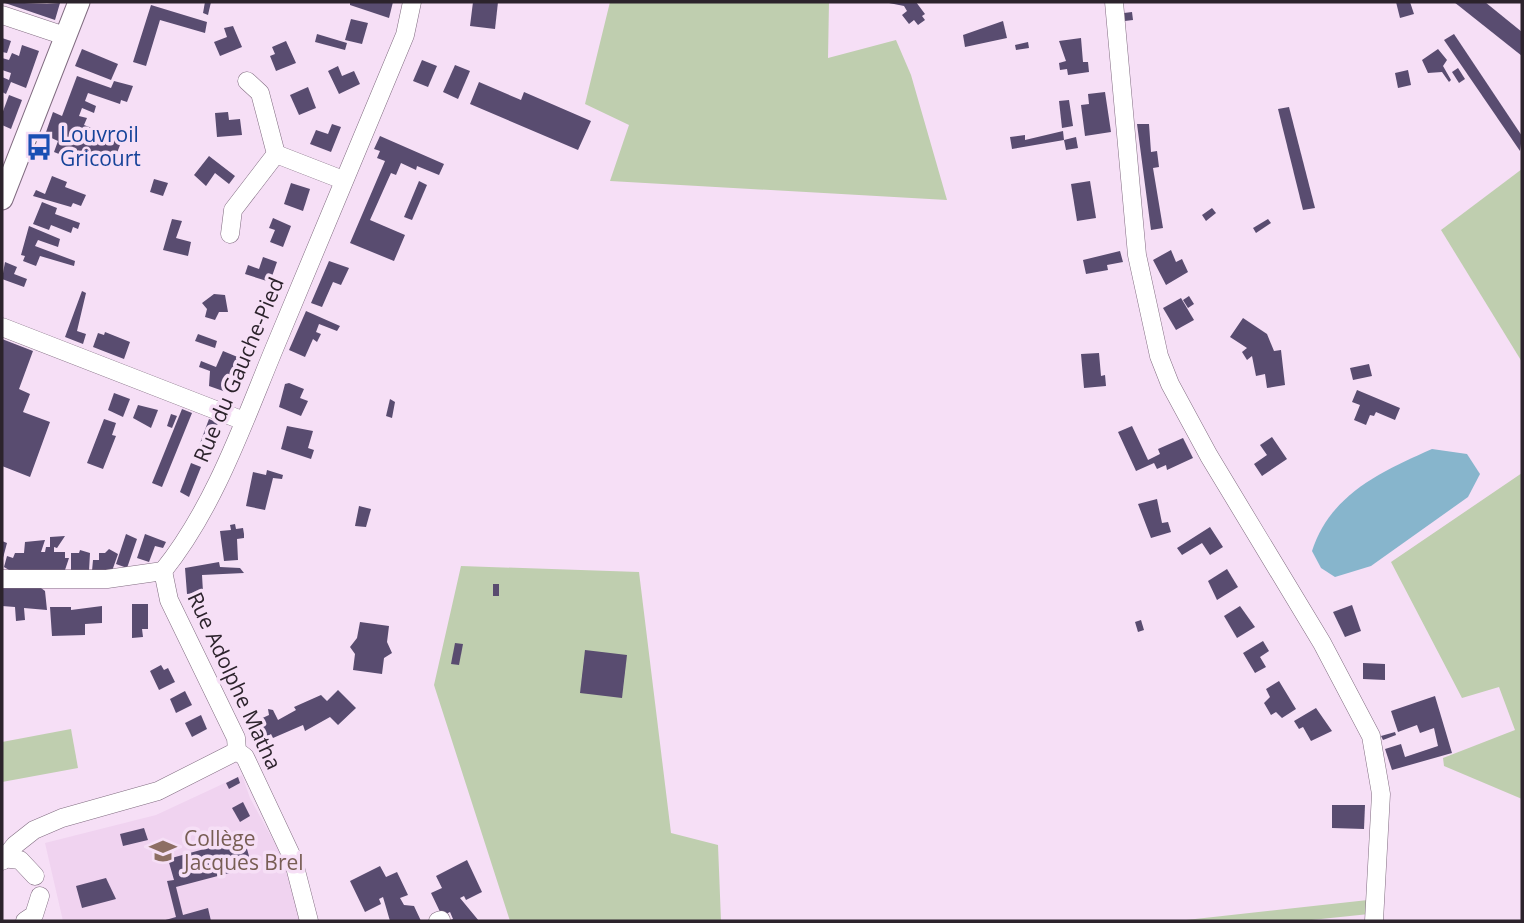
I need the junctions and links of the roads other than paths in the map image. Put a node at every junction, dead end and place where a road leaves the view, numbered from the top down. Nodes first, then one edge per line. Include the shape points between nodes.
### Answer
1 (79, 2) edge
2 (412, 2) edge
3 (1114, 2) edge
4 (2, 15) edge
5 (65, 36) junction
6 (247, 81) dead end
7 (275, 154) junction
8 (343, 180) junction
9 (2, 199) edge
10 (230, 234) dead end
11 (2, 327) edge
12 (244, 421) junction
13 (163, 571) junction
14 (2, 579) edge
15 (237, 751) junction
16 (3, 859) edge
17 (35, 876) dead end
18 (40, 896) dead end
19 (25, 921) edge
20 (309, 921) edge
21 (1374, 921) edge

1 - 5 main road
2 - 8 street, Rue du Gauche-Pied via 405,35
3 - 21 street via 1138,255 1159,356 1202,444 1322,643 1371,736 1381,794
4 - 5 street
5 - 9 main road
6 - 7 street via 260,93
7 - 8 street
7 - 10 street via 233,210
8 - 12 street, Rue du Gauche-Pied
11 - 12 street
12 - 13 street, Rue du Gauche-Pied via 200,514
13 - 14 street via 107,579
13 - 15 street, Rue Adolphe Matha via 169,600 236,738
15 - 16 street via 158,791 34,830
15 - 20 street, Rue Adolphe Matha via 245,757 293,859
16 - 17 street via 20,860
18 - 19 street via 34,915

